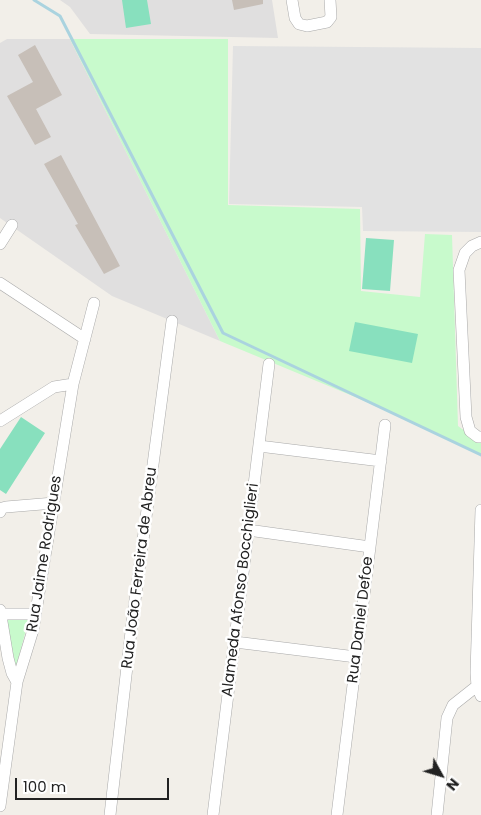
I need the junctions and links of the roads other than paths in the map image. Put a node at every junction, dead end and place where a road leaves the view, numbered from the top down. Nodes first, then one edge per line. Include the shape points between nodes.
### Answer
1 (292, 0) edge
2 (330, 0) edge
3 (12, 225) dead end
4 (481, 242) edge
5 (0, 244) edge
6 (0, 282) edge
7 (94, 303) dead end
8 (172, 321) dead end
9 (85, 339) junction
10 (269, 364) dead end
11 (73, 384) junction
12 (0, 421) edge
13 (385, 425) dead end
14 (481, 437) edge
15 (259, 446) junction
16 (381, 461) junction
17 (54, 504) junction
18 (481, 510) edge
19 (0, 512) edge
20 (248, 530) junction
21 (370, 546) junction
22 (0, 612) edge
23 (36, 614) junction
24 (235, 642) junction
25 (356, 657) junction
26 (18, 682) junction
27 (479, 691) edge
28 (0, 806) edge
29 (110, 815) edge
30 (213, 815) edge
31 (337, 815) edge
32 (438, 815) edge

1 - 2 street via 295,18 299,24 307,26 327,22 331,17
3 - 5 street
4 - 14 street via 465,253 459,270 466,417 470,431
6 - 9 street
7 - 9 street, Rua Jaime Rodrigues
8 - 29 street, Rua João Ferreira de Abreu
9 - 11 street, Rua Jaime Rodrigues
10 - 15 street, Alameda Afonso Bocchiglieri
11 - 12 street via 54,387
11 - 17 street, Rua Jaime Rodrigues
13 - 16 street, Rua Daniel Defoe
15 - 16 street
15 - 20 street, Alameda Afonso Bocchiglieri
16 - 21 street, Rua Daniel Defoe
17 - 19 street via 6,507
17 - 23 street, Rua Jaime Rodrigues
18 - 27 street
20 - 21 street
20 - 24 street, Alameda Afonso Bocchiglieri
21 - 25 street, Rua Daniel Defoe
22 - 23 street
22 - 26 street via 8,658
23 - 26 street, Rua Jaime Rodrigues
24 - 25 street
24 - 30 street, Alameda Afonso Bocchiglieri
25 - 31 street, Rua Daniel Defoe
26 - 28 street, Rua Jaime Rodrigues
27 - 32 street via 453,705 447,718

